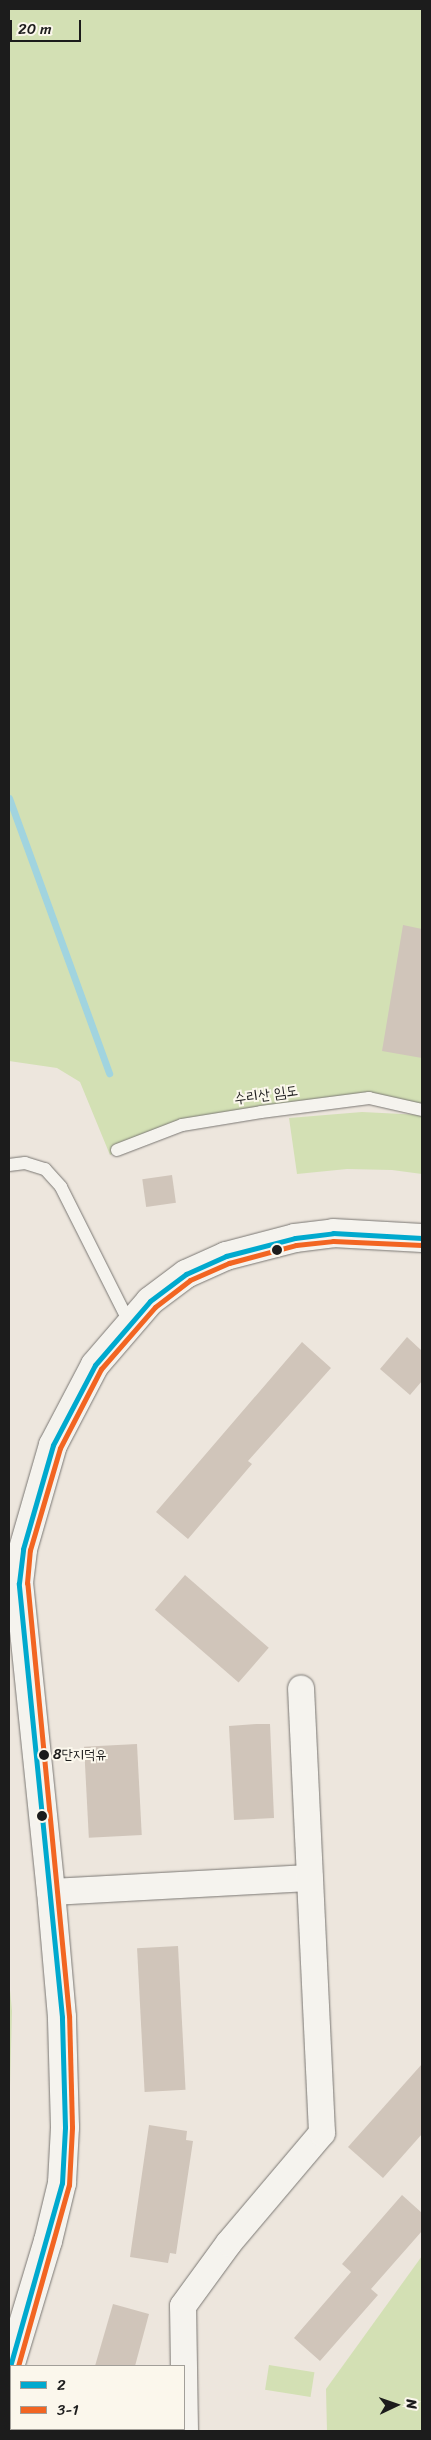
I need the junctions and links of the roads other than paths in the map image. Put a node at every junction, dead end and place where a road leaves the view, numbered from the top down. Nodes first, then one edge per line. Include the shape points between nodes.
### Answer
1 (422, 1110) edge
2 (117, 1150) dead end
3 (9, 1165) edge
4 (422, 1238) edge
5 (129, 1322) junction
6 (14, 1584) edge
7 (301, 1688) dead end
8 (310, 1878) junction
9 (51, 1892) junction
10 (11, 2365) edge
11 (184, 2365) edge

1 - 2 lane, 수리산 임도 via 369,1098 310,1105 182,1125
3 - 5 lane via 25,1163 45,1169 61,1187
4 - 5 street via 333,1234 257,1246 186,1274 150,1301
5 - 6 street via 95,1365 53,1445
6 - 9 street
7 - 8 street
8 - 9 street
8 - 11 street via 322,2133 229,2243 183,2306
9 - 10 street via 62,2027 65,2127 62,2183

